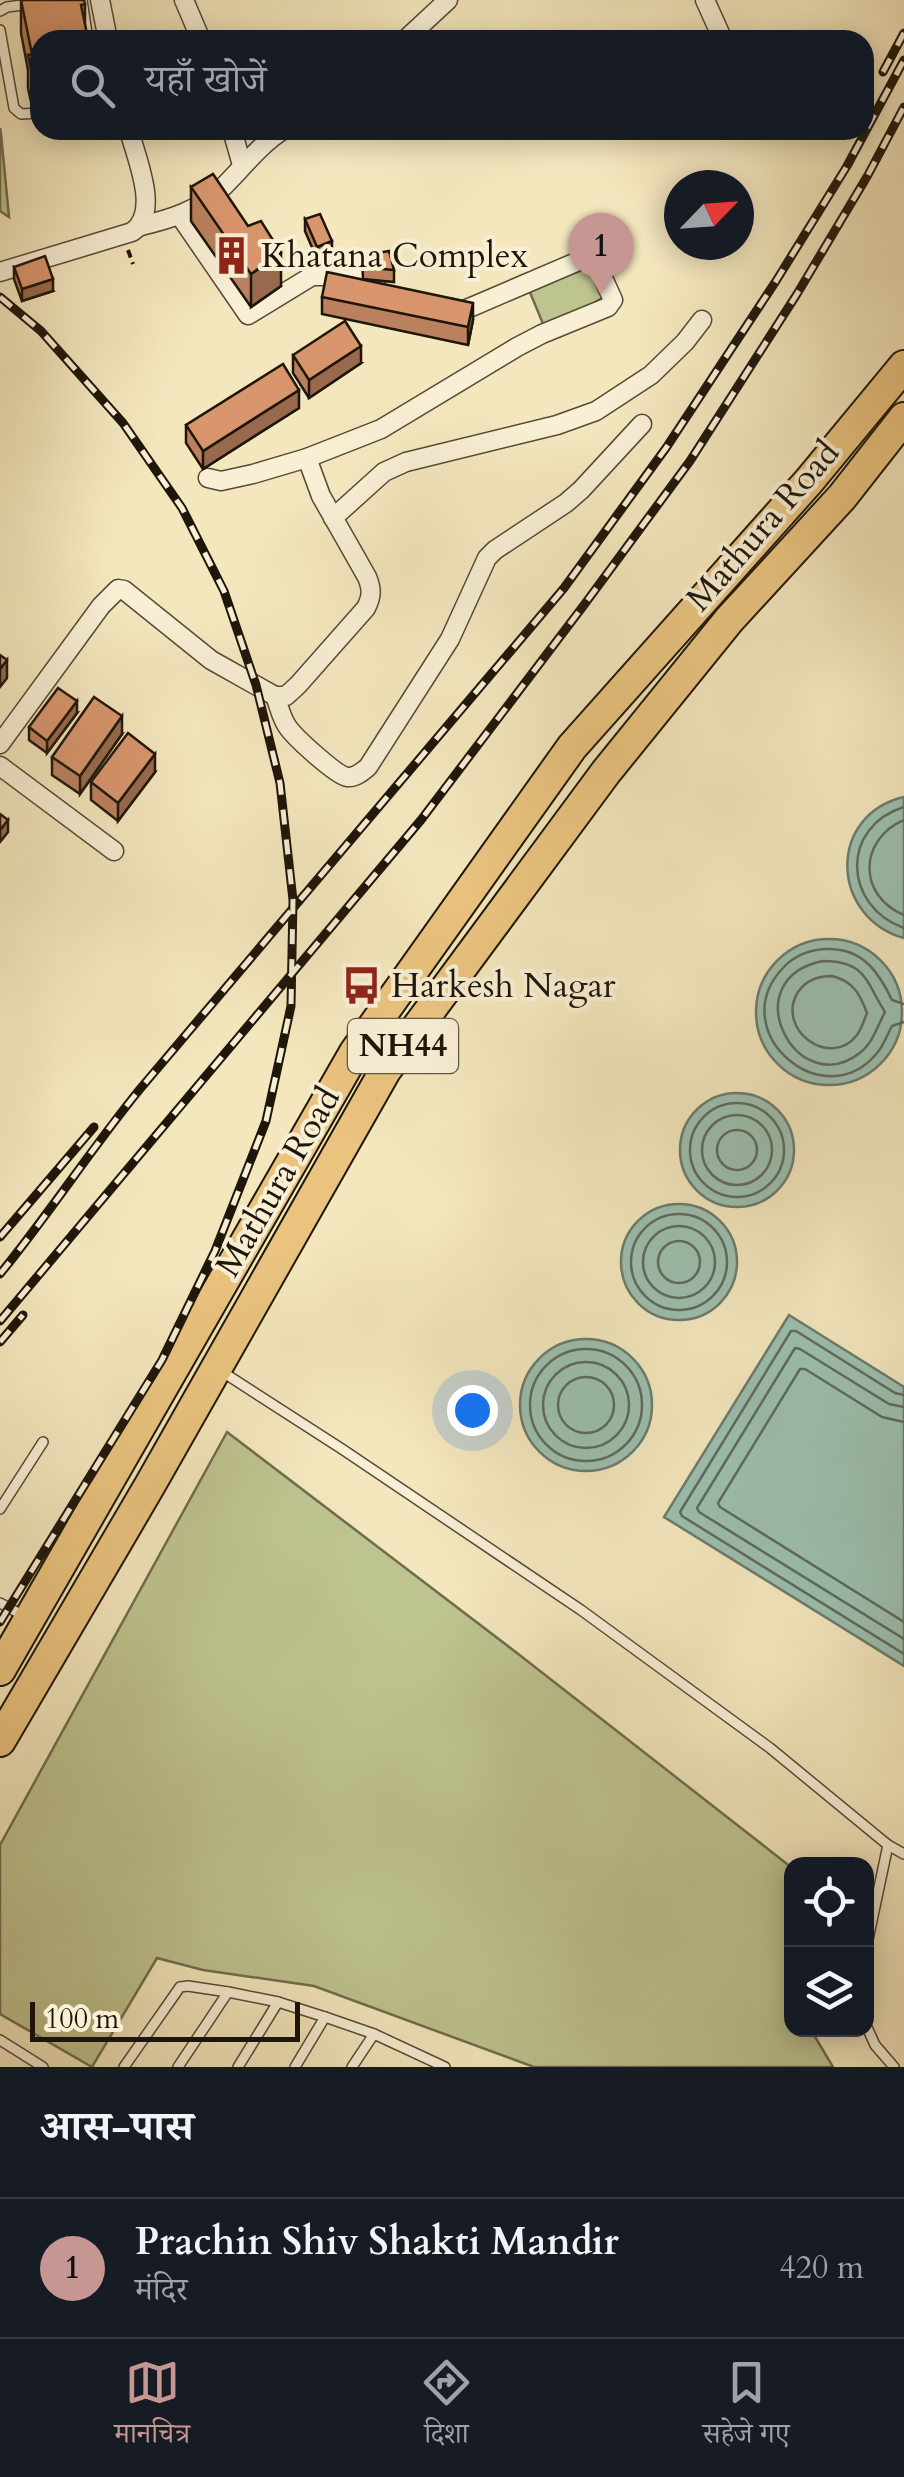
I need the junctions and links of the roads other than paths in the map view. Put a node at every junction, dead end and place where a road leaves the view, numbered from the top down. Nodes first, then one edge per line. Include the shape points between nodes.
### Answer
1 (82, 0) edge
2 (100, 0) edge
3 (184, 0) edge
4 (448, 0) edge
5 (705, 0) edge
6 (40, 2) edge
7 (0, 11) edge
8 (0, 30) edge
9 (86, 30) edge
10 (106, 30) edge
11 (197, 30) edge
12 (416, 30) edge
13 (718, 30) edge
14 (30, 113) edge
15 (131, 140) edge
16 (235, 140) edge
17 (271, 140) edge
18 (242, 165) junction
19 (180, 216) junction
20 (142, 226) junction
21 (0, 272) edge
22 (388, 288) edge
23 (443, 305) edge
24 (702, 320) dead end
25 (904, 366) edge
26 (904, 418) edge
27 (642, 424) dead end
28 (307, 458) junction
29 (208, 478) dead end
30 (333, 518) junction
31 (275, 696) junction
32 (0, 744) edge
33 (0, 766) edge
34 (114, 850) dead end
35 (216, 1368) junction
36 (43, 1442) dead end
37 (0, 1510) edge
38 (0, 1603) edge
39 (29, 1619) junction
40 (0, 1670) edge
41 (0, 1741) edge
42 (888, 1846) junction
43 (904, 1854) edge
44 (866, 1947) edge
45 (228, 1992) junction
46 (278, 2002) junction
47 (325, 2017) junction
48 (374, 2034) junction
49 (871, 2037) edge
50 (0, 2040) edge
51 (43, 2067) edge
52 (124, 2067) edge
53 (178, 2067) edge
54 (238, 2067) edge
55 (295, 2067) edge
56 (352, 2067) edge
57 (445, 2067) edge
58 (894, 2067) edge

1 - 9 lane
2 - 10 street
3 - 11 street
4 - 12 street
5 - 13 street
6 - 7 lane
8 - 14 lane via 14,108
15 - 20 street via 147,198
16 - 18 street
17 - 18 street
18 - 19 street via 218,192
19 - 20 street
19 - 22 street via 248,315 312,276 350,276
20 - 21 street
23 - 28 street via 462,310 588,257 613,300 518,347 380,430
24 - 30 street via 651,375 596,411 406,462 384,472
25 - 39 highway, Mathura Road / NH44 via 572,747 355,1052
26 - 35 highway, Mathura Road / NH44 via 606,772 396,1056
27 - 31 street via 582,490 487,558 450,638 359,774 343,776 309,749 288,728
28 - 29 street via 234,479
28 - 30 street
30 - 31 street via 371,596 298,686
31 - 32 street via 212,660 118,590
33 - 34 street
35 - 41 highway, Mathura Road / NH44
35 - 42 lane via 581,1610 770,1748
36 - 37 lane
38 - 39 lane
39 - 40 highway, Mathura Road / NH44
42 - 43 lane
42 - 44 lane
45 - 46 lane
45 - 52 lane via 180,1987
45 - 53 lane
46 - 47 lane
46 - 54 lane
47 - 48 lane
47 - 55 lane
48 - 56 lane
48 - 57 lane
49 - 58 lane
50 - 51 lane

